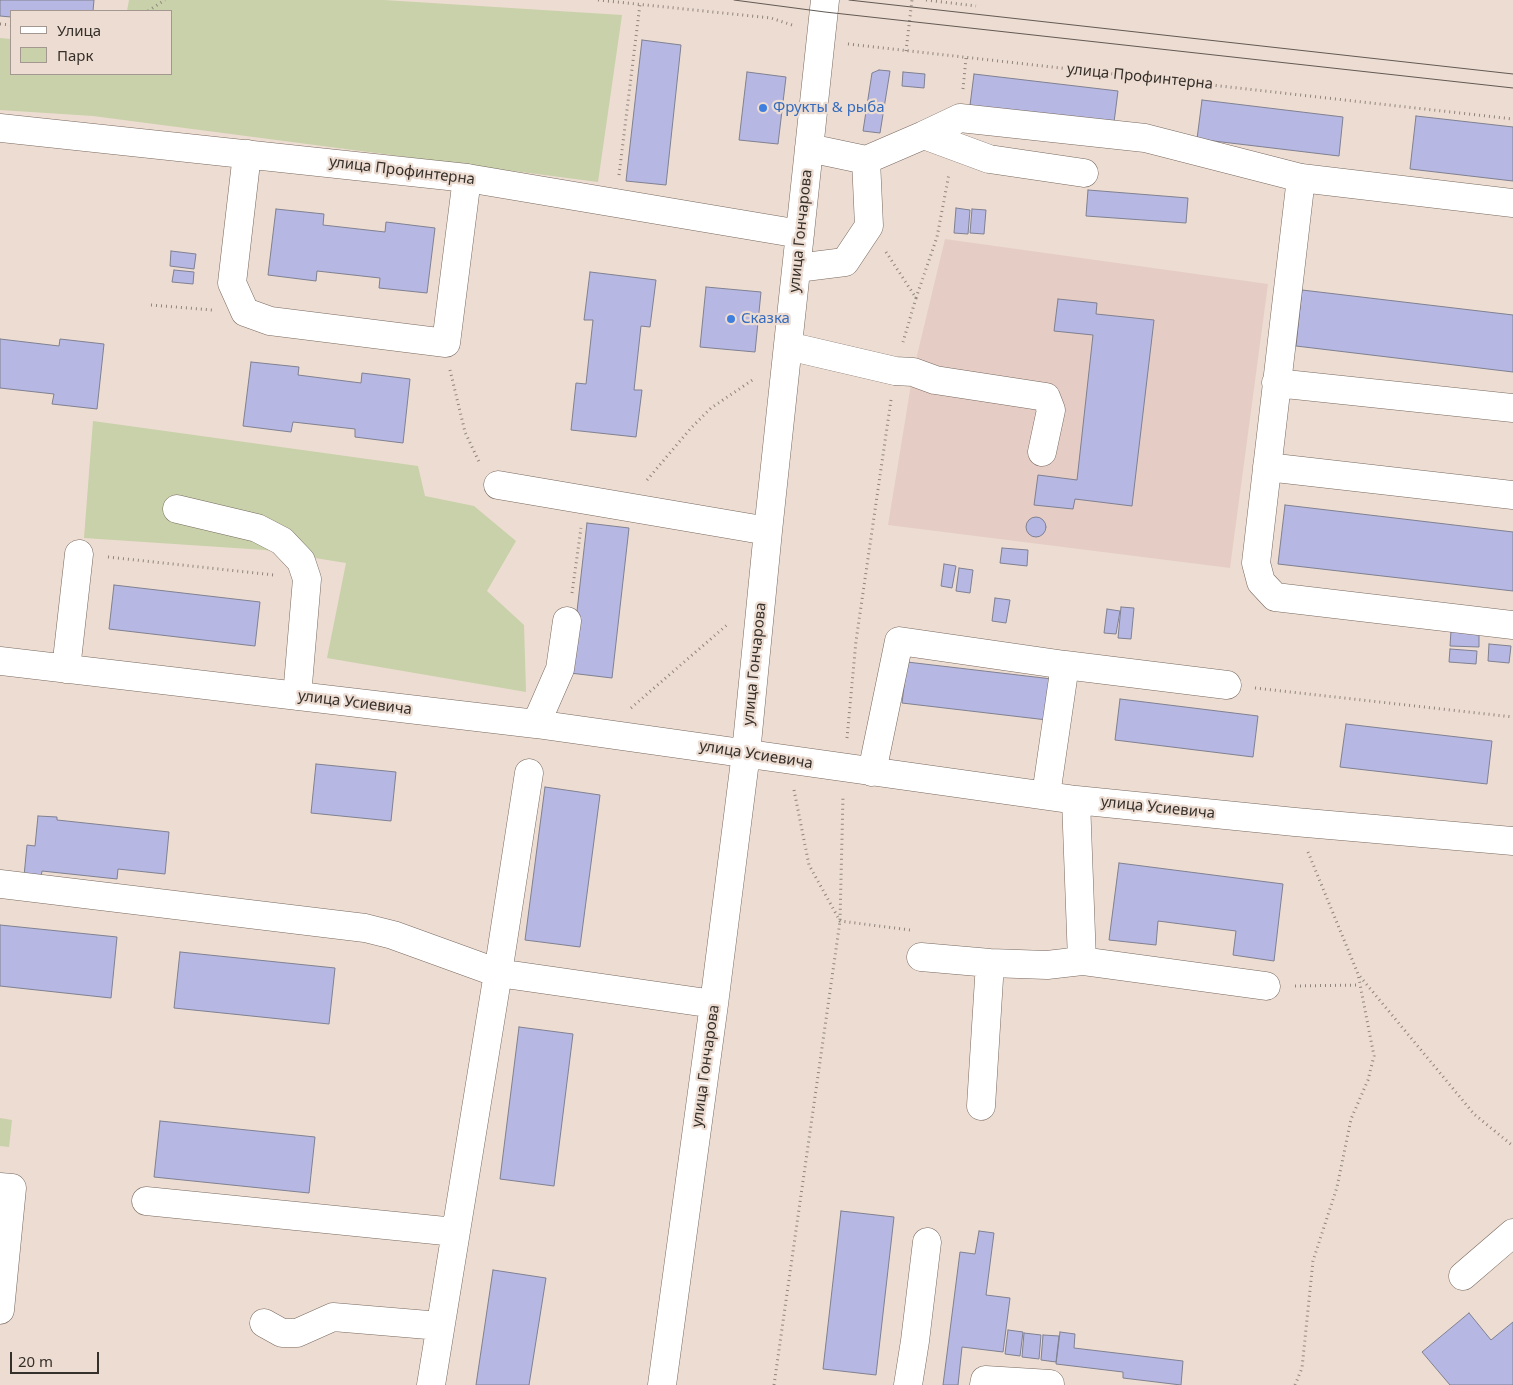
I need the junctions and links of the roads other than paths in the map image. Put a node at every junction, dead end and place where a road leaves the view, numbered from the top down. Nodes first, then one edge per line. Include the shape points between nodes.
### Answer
1 (826, 0) edge
2 (0, 128) edge
3 (924, 135) junction
4 (809, 148) junction
5 (247, 154) junction
6 (866, 160) junction
7 (1084, 173) dead end
8 (467, 178) junction
9 (1301, 178) junction
10 (1513, 203) edge
11 (800, 234) junction
12 (797, 268) junction
13 (788, 346) junction
14 (1276, 383) junction
15 (1513, 408) edge
16 (1042, 452) dead end
17 (1268, 467) junction
18 (498, 485) road end
19 (1513, 495) edge
20 (177, 509) dead end
21 (768, 531) junction
22 (79, 554) road end
23 (568, 621) road end
24 (1513, 625) edge
25 (1, 664) edge
26 (1065, 665) junction
27 (66, 669) junction
28 (1227, 685) road end
29 (298, 696) junction
30 (536, 724) junction
31 (746, 753) junction
32 (872, 772) junction
33 (529, 773) dead end
34 (1046, 795) junction
35 (1076, 800) junction
36 (1513, 841) edge
37 (0, 884) edge
38 (919, 944) road end
39 (1082, 961) junction
40 (990, 963) junction
41 (498, 974) junction
42 (1266, 986) road end
43 (714, 1004) junction
44 (981, 1106) dead end
45 (0, 1187) edge
46 (146, 1201) dead end
47 (455, 1232) junction
48 (1513, 1234) edge
49 (927, 1242) dead end
50 (1463, 1276) dead end
51 (0, 1310) edge
52 (264, 1323) dead end
53 (440, 1326) junction
54 (1050, 1384) edge
55 (431, 1385) edge
56 (662, 1385) edge
57 (908, 1385) edge
58 (984, 1385) edge

1 - 4 street, улица Гончарова
2 - 5 street, улица Профинтерна
3 - 6 street
3 - 7 street via 990,159
3 - 9 street via 960,118 1135,136
4 - 6 street
4 - 11 street, улица Гончарова
5 - 8 street, улица Профинтерна
5 - 8 street via 232,283 245,312 270,321 446,343
6 - 12 street via 869,226 845,262
8 - 11 street, улица Профинтерна
9 - 10 street
9 - 14 street
11 - 12 street, улица Гончарова
12 - 13 street, улица Гончарова
13 - 16 street via 895,371 912,372 935,380 1046,397 1051,410
13 - 21 street, улица Гончарова
14 - 15 street
14 - 17 street
17 - 19 street
17 - 24 street via 1256,563 1261,582 1275,596
18 - 21 street
20 - 29 street via 257,528 282,541 301,561 307,579
21 - 31 street, улица Гончарова
22 - 27 street
23 - 30 street via 560,669
25 - 27 street, улица Усиевича
26 - 28 street
26 - 32 street via 899,641
26 - 34 street
27 - 29 street, улица Усиевича
29 - 30 street, улица Усиевича
30 - 31 street, улица Усиевича
31 - 32 street, улица Усиевича
31 - 43 street, улица Гончарова
32 - 34 street, улица Усиевича
33 - 41 street
34 - 35 street, улица Усиевича
35 - 36 street, улица Усиевича
35 - 39 street
37 - 41 street via 365,928 393,935
38 - 40 street
39 - 40 street via 1047,965
39 - 42 street
40 - 44 street
41 - 43 street
41 - 47 street
43 - 56 street, улица Гончарова
45 - 51 street via 12,1188
46 - 47 street
47 - 53 street
48 - 50 street
49 - 57 street
52 - 53 street via 282,1333 297,1333 333,1318
53 - 55 street
54 - 58 street via 985,1380

